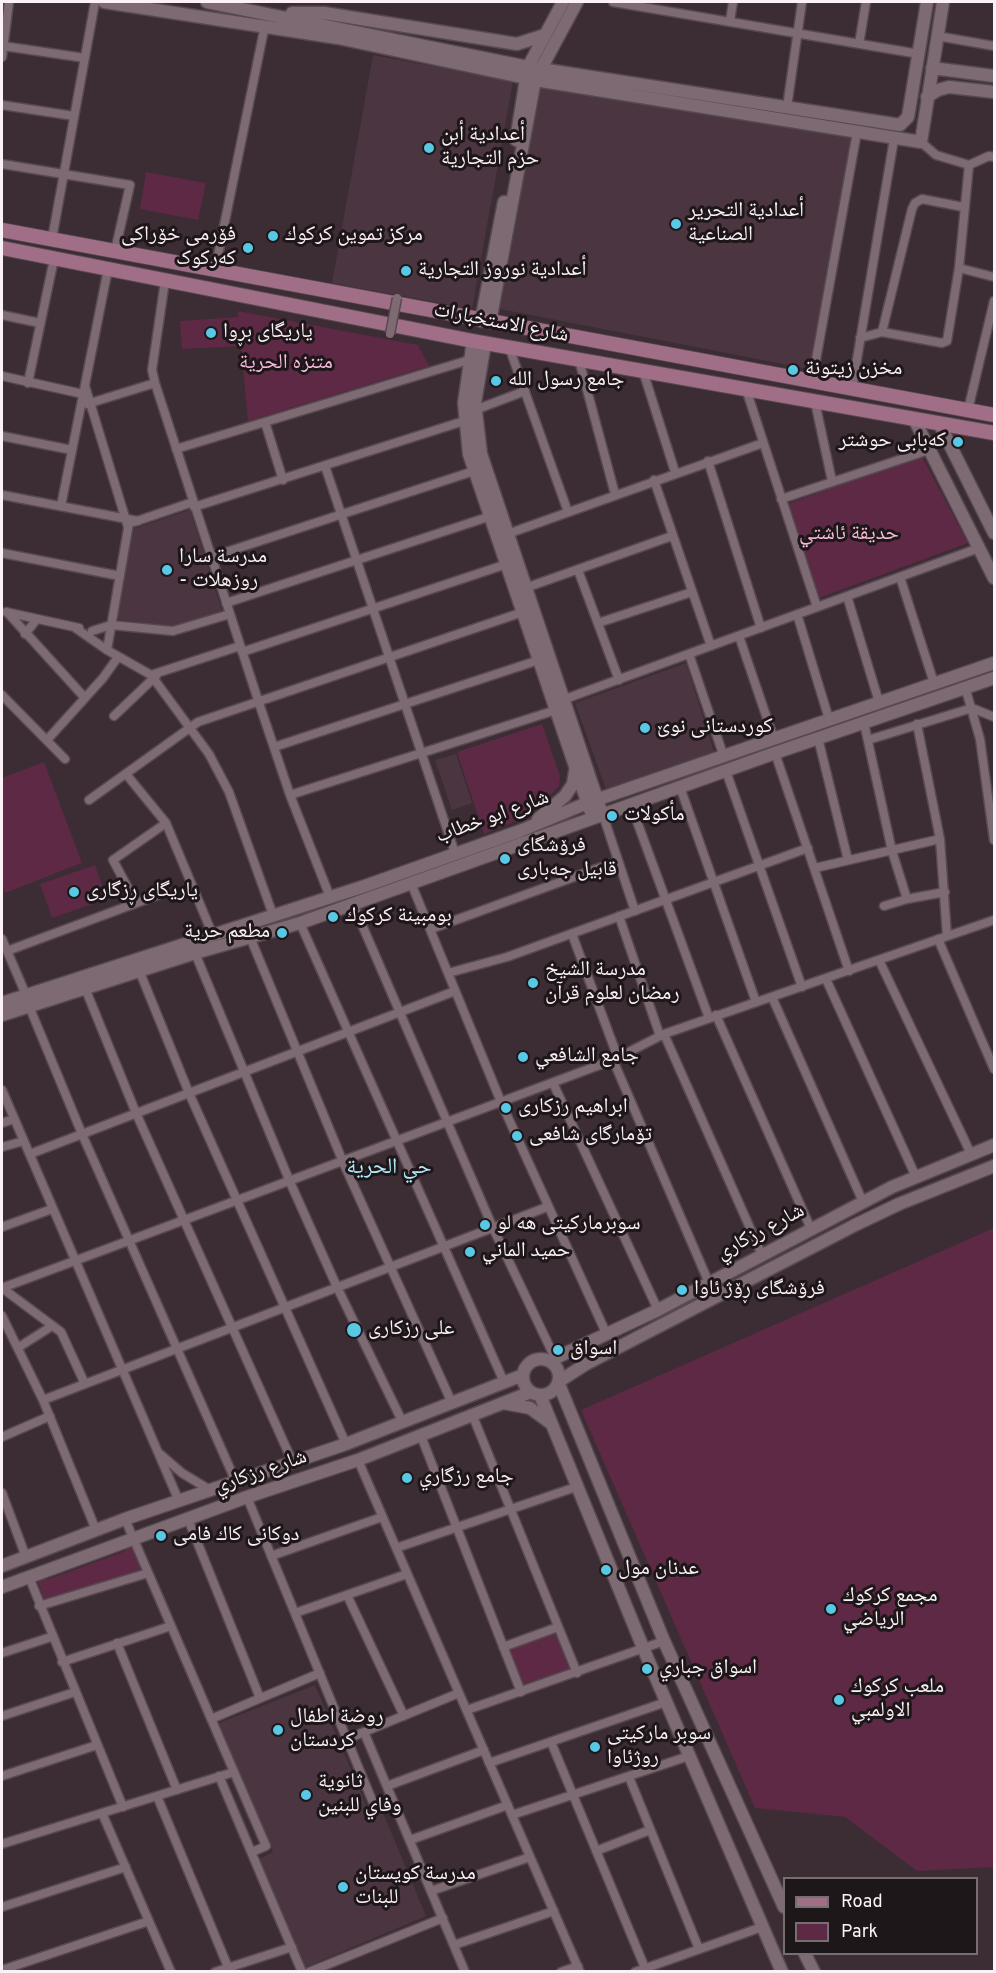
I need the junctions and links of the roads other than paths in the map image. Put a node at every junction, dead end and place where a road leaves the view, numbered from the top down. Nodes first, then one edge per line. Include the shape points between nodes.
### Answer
1 (9, 2) edge
2 (95, 2) edge
3 (104, 2) edge
4 (207, 2) edge
5 (563, 2) edge
6 (578, 2) edge
7 (613, 2) edge
8 (733, 2) edge
9 (802, 2) edge
10 (866, 2) edge
11 (927, 2) edge
12 (943, 2) edge
13 (656, 5) edge
14 (325, 7) edge
15 (271, 14) junction
16 (730, 21) junction
17 (265, 25) junction
18 (798, 34) junction
19 (544, 35) junction
20 (937, 36) junction
21 (859, 44) junction
22 (3, 46) edge
23 (994, 46) edge
24 (919, 54) junction
25 (2, 57) edge
26 (85, 58) junction
27 (932, 68) junction
28 (962, 72) junction
29 (532, 74) junction
30 (994, 76) edge
31 (960, 88) junction
32 (994, 92) edge
33 (927, 98) junction
34 (2, 105) edge
35 (787, 107) junction
36 (808, 109) junction
37 (74, 116) junction
38 (806, 123) junction
39 (857, 132) junction
40 (894, 139) junction
41 (921, 142) junction
42 (994, 157) edge
43 (2, 164) edge
44 (969, 165) junction
45 (64, 173) junction
46 (963, 207) junction
47 (2, 230) edge
48 (52, 239) junction
49 (2, 248) edge
50 (115, 251) junction
51 (54, 259) junction
52 (959, 268) junction
53 (108, 269) junction
54 (215, 270) junction
55 (994, 277) edge
56 (165, 281) junction
57 (314, 290) junction
58 (397, 298) dead end
59 (994, 301) edge
60 (310, 308) junction
61 (2, 315) edge
62 (486, 321) junction
63 (40, 323) junction
64 (882, 332) junction
65 (390, 334) dead end
66 (860, 339) junction
67 (479, 342) junction
68 (984, 346) junction
69 (509, 347) junction
70 (994, 348) edge
71 (469, 360) junction
72 (579, 360) junction
73 (643, 371) junction
74 (766, 373) junction
75 (2, 376) edge
76 (812, 382) junction
77 (28, 383) junction
78 (155, 383) junction
79 (746, 389) junction
80 (852, 389) junction
81 (525, 391) junction
82 (763, 392) junction
83 (85, 397) junction
84 (814, 402) junction
85 (475, 410) junction
86 (968, 410) junction
87 (994, 415) edge
88 (914, 419) junction
89 (265, 422) junction
90 (464, 422) junction
91 (939, 423) junction
92 (994, 434) edge
93 (2, 436) edge
94 (763, 443) junction
95 (176, 449) junction
96 (72, 450) junction
97 (929, 450) junction
98 (708, 461) junction
99 (325, 466) junction
100 (474, 471) junction
101 (675, 472) junction
102 (283, 480) junction
103 (654, 480) junction
104 (832, 481) junction
105 (615, 494) junction
106 (2, 495) edge
107 (782, 499) junction
108 (193, 505) junction
109 (61, 506) junction
110 (568, 512) junction
111 (341, 514) junction
112 (491, 516) junction
113 (130, 522) junction
114 (510, 533) junction
115 (994, 533) edge
116 (672, 536) junction
117 (979, 548) junction
118 (2, 553) edge
119 (211, 557) junction
120 (357, 561) junction
121 (507, 564) junction
122 (579, 570) junction
123 (120, 576) junction
124 (900, 577) junction
125 (994, 578) edge
126 (528, 587) junction
127 (692, 592) junction
128 (846, 596) junction
129 (226, 603) junction
130 (817, 607) junction
131 (373, 609) junction
132 (4, 612) edge
133 (522, 612) junction
134 (230, 614) junction
135 (797, 614) junction
136 (37, 619) junction
137 (598, 623) junction
138 (111, 625) junction
139 (74, 627) junction
140 (761, 628) junction
141 (92, 631) junction
142 (26, 634) junction
143 (109, 634) junction
144 (739, 636) junction
145 (711, 646) junction
146 (241, 649) junction
147 (107, 650) junction
148 (689, 654) junction
149 (118, 657) junction
150 (389, 657) junction
151 (539, 660) junction
152 (994, 663) edge
153 (154, 676) junction
154 (994, 678) edge
155 (619, 680) junction
156 (934, 683) junction
157 (965, 687) junction
158 (2, 695) edge
159 (85, 698) junction
160 (565, 699) junction
161 (258, 700) junction
162 (879, 702) junction
163 (405, 704) junction
164 (972, 708) junction
165 (556, 710) junction
166 (114, 716) dead end
167 (994, 717) edge
168 (828, 719) junction
169 (864, 723) junction
170 (917, 724) junction
171 (190, 728) junction
172 (774, 738) junction
173 (818, 738) junction
174 (46, 740) junction
175 (868, 740) junction
176 (274, 747) junction
177 (421, 753) junction
178 (775, 753) junction
179 (724, 757) junction
180 (65, 759) dead end
181 (575, 770) junction
182 (726, 771) junction
183 (126, 774) junction
184 (680, 787) junction
185 (290, 795) junction
186 (90, 800) dead end
187 (593, 802) junction
188 (631, 805) junction
189 (598, 817) junction
190 (166, 824) junction
191 (520, 831) junction
192 (940, 839) junction
193 (994, 840) edge
194 (808, 848) junction
195 (892, 851) junction
196 (455, 853) junction
197 (848, 860) junction
198 (618, 861) junction
199 (759, 866) junction
200 (815, 868) junction
201 (713, 882) junction
202 (411, 883) junction
203 (362, 887) junction
204 (945, 892) junction
205 (158, 895) dead end
206 (330, 897) junction
207 (907, 899) junction
208 (366, 900) junction
209 (665, 900) junction
210 (136, 903) junction
211 (352, 904) junction
212 (884, 906) dead end
213 (635, 911) junction
214 (273, 915) junction
215 (619, 916) junction
216 (994, 921) edge
217 (300, 923) junction
218 (431, 929) junction
219 (212, 933) junction
220 (572, 933) junction
221 (250, 937) junction
222 (942, 938) junction
223 (2, 939) edge
224 (7, 951) junction
225 (195, 953) junction
226 (879, 960) junction
227 (11, 961) junction
228 (2, 963) edge
229 (140, 970) junction
230 (849, 971) junction
231 (448, 973) junction
232 (826, 979) junction
233 (802, 987) junction
234 (85, 988) junction
235 (455, 992) junction
236 (51, 993) junction
237 (772, 997) junction
238 (28, 1001) junction
239 (756, 1002) junction
240 (2, 1003) edge
241 (400, 1013) junction
242 (2, 1015) edge
243 (712, 1017) junction
244 (348, 1032) junction
245 (662, 1035) junction
246 (298, 1052) junction
247 (616, 1059) junction
248 (994, 1069) edge
249 (244, 1072) junction
250 (553, 1083) junction
251 (2, 1090) edge
252 (189, 1093) junction
253 (501, 1102) junction
254 (136, 1113) junction
255 (14, 1119) junction
256 (447, 1122) junction
257 (2, 1123) edge
258 (82, 1134) junction
259 (24, 1141) junction
260 (396, 1142) junction
261 (994, 1145) edge
262 (2, 1148) edge
263 (30, 1154) junction
264 (971, 1154) junction
265 (343, 1162) junction
266 (994, 1166) edge
267 (916, 1176) junction
268 (290, 1182) junction
269 (892, 1187) junction
270 (238, 1201) junction
271 (863, 1202) junction
272 (899, 1204) junction
273 (547, 1207) junction
274 (52, 1209) junction
275 (184, 1221) junction
276 (2, 1227) edge
277 (493, 1228) junction
278 (811, 1229) junction
279 (129, 1241) junction
280 (443, 1247) junction
281 (762, 1255) junction
282 (75, 1261) junction
283 (391, 1267) junction
284 (709, 1282) junction
285 (337, 1287) junction
286 (2, 1288) edge
287 (284, 1308) junction
288 (658, 1310) junction
289 (2, 1316) edge
290 (52, 1326) junction
291 (231, 1328) junction
292 (607, 1335) junction
293 (19, 1347) junction
294 (176, 1349) junction
295 (552, 1360) junction
296 (586, 1364) junction
297 (122, 1370) junction
298 (523, 1375) junction
299 (504, 1382) junction
300 (558, 1382) junction
301 (85, 1384) junction
302 (536, 1393) junction
303 (43, 1400) junction
304 (452, 1403) junction
305 (499, 1403) junction
306 (472, 1414) junction
307 (50, 1416) junction
308 (571, 1419) junction
309 (403, 1423) junction
310 (552, 1426) junction
311 (421, 1436) junction
312 (2, 1437) edge
313 (346, 1444) junction
314 (156, 1450) junction
315 (358, 1460) junction
316 (293, 1463) junction
317 (236, 1482) junction
318 (576, 1486) junction
319 (210, 1490) junction
320 (2, 1493) edge
321 (247, 1497) junction
322 (179, 1501) junction
323 (510, 1509) junction
324 (382, 1517) junction
325 (125, 1519) junction
326 (188, 1519) junction
327 (457, 1527) junction
328 (96, 1530) junction
329 (133, 1538) junction
330 (396, 1548) junction
331 (271, 1556) junction
332 (26, 1557) junction
333 (2, 1566) edge
334 (148, 1574) junction
335 (407, 1574) junction
336 (28, 1577) junction
337 (2, 1587) edge
338 (347, 1595) junction
339 (39, 1606) junction
340 (295, 1613) junction
341 (171, 1626) junction
342 (558, 1627) junction
343 (51, 1637) junction
344 (664, 1641) junction
345 (117, 1644) junction
346 (503, 1647) junction
347 (644, 1650) junction
348 (2, 1653) edge
349 (62, 1662) junction
350 (320, 1673) junction
351 (577, 1673) junction
352 (75, 1692) junction
353 (521, 1692) junction
354 (459, 1693) junction
355 (260, 1698) junction
356 (666, 1702) junction
357 (466, 1710) junction
358 (2, 1716) edge
359 (404, 1716) junction
360 (211, 1719) junction
361 (364, 1732) junction
362 (347, 1738) junction
363 (551, 1742) junction
364 (97, 1745) junction
365 (484, 1750) junction
366 (689, 1756) junction
367 (489, 1763) junction
368 (234, 1772) junction
369 (2, 1776) edge
370 (219, 1776) junction
371 (629, 1777) junction
372 (387, 1786) junction
373 (177, 1790) junction
374 (573, 1795) junction
375 (157, 1796) junction
376 (392, 1798) junction
377 (508, 1805) junction
378 (123, 1806) junction
379 (102, 1813) junction
380 (512, 1815) junction
381 (650, 1830) junction
382 (410, 1840) junction
383 (2, 1844) edge
384 (596, 1851) junction
385 (252, 1852) junction
386 (530, 1857) junction
387 (126, 1867) junction
388 (431, 1891) junction
389 (783, 1905) edge
390 (2, 1907) edge
391 (554, 1911) junction
392 (443, 1918) junction
393 (149, 1921) junction
394 (762, 1927) junction
395 (454, 1945) junction
396 (292, 1947) junction
397 (699, 1949) junction
398 (806, 1955) edge
399 (228, 1967) junction
400 (645, 1968) junction
401 (579, 1969) edge
402 (2, 1970) edge
403 (171, 1971) edge
404 (215, 1971) edge
405 (302, 1971) edge
406 (309, 1971) edge
407 (465, 1971) edge
408 (561, 1971) edge
409 (635, 1971) edge
410 (782, 1971) edge
411 (814, 1971) edge

1 - 22 street
2 - 26 street
3 - 17 street
4 - 15 street
5 - 19 street
6 - 29 street
7 - 13 street
8 - 16 street
9 - 18 street
10 - 21 street
11 - 24 street
12 - 20 street
13 - 16 street
14 - 15 street
14 - 19 street via 517,44
15 - 29 street
16 - 18 street
17 - 29 street
17 - 54 street
18 - 21 street
18 - 35 street
19 - 29 street
20 - 23 street
20 - 27 street
21 - 24 street
22 - 25 street
22 - 26 street
24 - 36 street via 906,122 900,125
26 - 37 street
27 - 28 street
27 - 33 street
28 - 30 street
28 - 31 street
29 - 35 street
29 - 38 street
29 - 62 street
31 - 32 street
31 - 33 street via 943,88
33 - 41 street
34 - 37 street
35 - 36 street
36 - 38 street
37 - 45 street
38 - 39 street
39 - 40 street
39 - 76 street
40 - 41 street
40 - 66 street
41 - 44 street via 936,155
42 - 44 street
43 - 45 street
44 - 46 street
45 - 48 street
45 - 50 street via 130,185
46 - 52 street
46 - 64 street via 922,199 912,209
47 - 48 main road, شارع الاستخبارات
48 - 50 main road, شارع الاستخبارات
49 - 51 main road, شارع الاستخبارات
50 - 54 main road, شارع الاستخبارات
51 - 53 main road, شارع الاستخبارات
51 - 63 street
52 - 55 street
52 - 64 street via 947,341
53 - 56 main road, شارع الاستخبارات
53 - 83 street
54 - 57 main road, شارع الاستخبارات
56 - 60 main road, شارع الاستخبارات
56 - 78 street via 152,370
57 - 60 main road
57 - 62 main road, شارع الاستخبارات
58 - 65 street, bridge
59 - 68 street
60 - 67 main road, شارع الاستخبارات
61 - 63 street
62 - 74 main road, شارع الاستخبارات
63 - 77 street
64 - 66 street
66 - 80 street
67 - 69 main road, شارع الاستخبارات
67 - 71 street
67 - 85 street
68 - 70 street
68 - 86 street
69 - 72 main road, شارع الاستخبارات
69 - 81 street
71 - 89 street
71 - 90 street
72 - 73 main road, شارع الاستخبارات
72 - 105 street
73 - 79 main road, شارع الاستخبارات
73 - 101 street
74 - 76 main road, شارع الاستخبارات
74 - 82 main road
75 - 77 street
76 - 80 main road, شارع الاستخبارات
77 - 83 street
78 - 83 street
78 - 95 street
79 - 82 main road, شارع الاستخبارات
79 - 94 street
80 - 86 main road, شارع الاستخبارات
81 - 85 street
81 - 110 street
82 - 84 main road, شارع الاستخبارات
83 - 96 street
83 - 113 street
84 - 88 main road, شارع الاستخبارات
84 - 104 street
85 - 114 street via 482,454
86 - 87 main road, شارع الاستخبارات
88 - 91 main road, شارع الاستخبارات
88 - 97 street
89 - 95 street
89 - 102 street
90 - 99 street
90 - 100 street
91 - 92 main road, شارع الاستخبارات
91 - 115 street
93 - 96 street
94 - 98 street
94 - 107 street
95 - 108 street
96 - 109 street
97 - 104 street
97 - 117 street
98 - 101 street
98 - 140 street
99 - 102 street
99 - 111 street
100 - 111 street
100 - 112 street
101 - 103 street
102 - 108 street
103 - 105 street
103 - 116 street
104 - 107 street
105 - 110 street
106 - 109 street
107 - 130 street
108 - 113 street
108 - 119 street
109 - 113 street
110 - 114 street
111 - 119 street
111 - 120 street
112 - 120 street
112 - 121 street
113 - 123 street
114 - 126 street
116 - 122 street
116 - 127 street
117 - 124 street
117 - 125 street
118 - 123 street
119 - 129 street
120 - 129 street
120 - 131 street
121 - 131 street
121 - 133 street
122 - 126 street
122 - 137 street
123 - 138 street
124 - 128 street
124 - 156 street
126 - 160 street
127 - 137 street
127 - 145 street
128 - 130 street
128 - 162 street
129 - 134 street
130 - 135 street
131 - 146 street
131 - 150 street
132 - 136 street
132 - 142 street
133 - 150 street
133 - 151 street
134 - 138 street via 173,631
134 - 146 street
135 - 140 street
135 - 168 street
136 - 139 street
136 - 142 street
137 - 155 street
138 - 141 street
138 - 143 street
139 - 141 street
139 - 147 street
140 - 144 street
141 - 143 street
142 - 159 street
143 - 147 street
144 - 145 street
144 - 172 street
145 - 148 street
146 - 153 street
146 - 161 street
147 - 149 street
148 - 155 street
148 - 179 street
149 - 153 street
149 - 159 street
150 - 161 street
150 - 163 street
151 - 163 street
151 - 165 street
152 - 156 street, شارع ابو خطاب
153 - 166 street
153 - 171 street
154 - 157 street, شارع ابو خطاب
155 - 160 street
156 - 162 street, شارع ابو خطاب
157 - 164 street
157 - 169 street, شارع ابو خطاب
158 - 174 street
159 - 174 street
160 - 187 street
161 - 171 street
161 - 176 street
162 - 168 street, شارع ابو خطاب
163 - 176 street
163 - 177 street
164 - 167 street
164 - 170 street
164 - 193 street
165 - 177 street
165 - 181 street
168 - 172 street, شارع ابو خطاب
169 - 173 street, شارع ابو خطاب
169 - 175 street
170 - 175 street
170 - 192 street
171 - 183 street
171 - 214 street via 229,792
172 - 179 street, شارع ابو خطاب
173 - 178 street, شارع ابو خطاب
173 - 197 street
174 - 180 street
175 - 195 street
176 - 185 street
177 - 185 street
177 - 196 street
178 - 182 street, شارع ابو خطاب
178 - 194 street
179 - 187 street, شارع ابو خطاب
181 - 187 street
181 - 191 street via 573,784 565,796
182 - 184 street, شارع ابو خطاب
182 - 199 street
183 - 186 street
183 - 190 street
184 - 188 street, شارع ابو خطاب
184 - 201 street
185 - 206 street
187 - 189 street
187 - 191 street, شارع ابو خطاب
188 - 189 street, شارع ابو خطاب
188 - 209 street
189 - 198 street
189 - 202 street, شارع ابو خطاب
190 - 210 street via 113,860
190 - 219 street
191 - 196 street, شارع ابو خطاب
192 - 195 street
192 - 204 street
194 - 199 street
194 - 200 street
195 - 197 street
195 - 207 street
196 - 203 street, شارع ابو خطاب
197 - 200 street
198 - 213 street
198 - 218 street
199 - 201 street
199 - 233 street
200 - 230 street
201 - 209 street
201 - 239 street
202 - 208 street, شارع ابو خطاب
202 - 218 street
203 - 206 street, شارع ابو خطاب
203 - 208 street
204 - 207 street
204 - 222 street
205 - 210 street
206 - 214 street, شارع ابو خطاب
207 - 212 street
208 - 211 street, شارع ابو خطاب
209 - 213 street
209 - 243 street
210 - 224 street
211 - 217 street, شارع ابو خطاب
211 - 241 street
213 - 215 street
214 - 219 street, شارع ابو خطاب
215 - 220 street
215 - 245 street
216 - 222 street
217 - 221 street, شارع ابو خطاب
217 - 244 street
218 - 231 street
219 - 236 street, شارع ابو خطاب
220 - 231 street
220 - 247 street
221 - 225 street, شارع ابو خطاب
221 - 246 street
222 - 226 street
222 - 248 street
223 - 224 street
224 - 227 street
225 - 229 street, شارع ابو خطاب
225 - 249 street
226 - 230 street
226 - 264 street
227 - 228 street
227 - 238 street
229 - 234 street, شارع ابو خطاب
229 - 252 street
230 - 232 street
231 - 235 street
232 - 233 street
232 - 267 street
233 - 237 street
234 - 236 street, شارع ابو خطاب
234 - 254 street
235 - 241 street
235 - 253 street
236 - 238 street, شارع ابو خطاب
237 - 239 street
237 - 271 street
238 - 240 street, شارع ابو خطاب
238 - 242 street, شارع ابو خطاب
238 - 258 street
239 - 243 street
241 - 244 street
241 - 256 street
243 - 245 street
243 - 278 street
244 - 246 street
244 - 260 street
245 - 247 street
245 - 281 street
246 - 249 street
246 - 265 street
247 - 250 street
247 - 284 street
249 - 252 street
249 - 268 street
250 - 253 street
250 - 288 street
251 - 255 street
252 - 254 street
252 - 270 street
253 - 256 street
253 - 273 street
254 - 258 street
254 - 275 street
255 - 257 street
255 - 259 street
256 - 260 street
256 - 277 street
258 - 263 street
258 - 279 street
259 - 262 street
259 - 263 street
260 - 265 street
260 - 280 street
261 - 264 street, شارع رزكاري
263 - 274 street
264 - 267 street, شارع رزكاري
265 - 268 street
265 - 283 street
266 - 272 street, شارع رزكاري
267 - 269 street, شارع رزكاري
268 - 270 street
268 - 285 street
269 - 271 street, شارع رزكاري
269 - 272 street
270 - 275 street
270 - 287 street
271 - 278 street, شارع رزكاري
272 - 296 street, شارع رزكاري
273 - 277 street
273 - 292 street
274 - 276 street
274 - 282 street
275 - 279 street
275 - 291 street
277 - 280 street
277 - 295 street
278 - 281 street, شارع رزكاري
279 - 282 street
279 - 294 street
280 - 283 street
280 - 299 street
281 - 284 street, شارع رزكاري
282 - 286 street
282 - 297 street
283 - 285 street
283 - 304 street
284 - 288 street, شارع رزكاري
285 - 287 street
285 - 309 street
286 - 290 street
287 - 291 street
287 - 313 street
288 - 292 street, شارع رزكاري
289 - 293 street
290 - 293 street
290 - 301 street via 61,1332
291 - 294 street
291 - 316 street
292 - 295 street, شارع رزكاري
293 - 303 street
294 - 297 street
294 - 317 street
295 - 298 street via 532,1361
295 - 300 street
296 - 300 street, شارع رزكاري
296 - 308 street via 570,1389
297 - 301 street
297 - 314 street
298 - 299 street, شارع رزكاري
298 - 302 street via 525,1384
299 - 304 street, شارع رزكاري
300 - 302 street via 551,1391
300 - 308 street
301 - 303 street
302 - 305 street, شارع رزكاري
302 - 310 street
303 - 307 street
304 - 309 street, شارع رزكاري
305 - 306 street, شارع رزكاري
305 - 310 street via 530,1408
306 - 311 street, شارع رزكاري
306 - 323 street
307 - 312 street
307 - 328 street
308 - 344 street
309 - 313 street, شارع رزكاري
310 - 318 street
311 - 315 street, شارع رزكاري
311 - 327 street
313 - 316 street, شارع رزكاري
314 - 319 street via 182,1473
314 - 322 street
315 - 321 street, شارع رزكاري
315 - 324 street
316 - 317 street, شارع رزكاري
317 - 319 street, شارع رزكاري
318 - 323 street
318 - 347 street
319 - 322 street, شارع رزكاري
320 - 332 street
321 - 326 street, شارع رزكاري
321 - 331 street
322 - 325 street, شارع رزكاري
323 - 327 street
323 - 342 street
324 - 330 street
324 - 331 street
325 - 328 street, شارع رزكاري
325 - 329 street
326 - 329 street, شارع رزكاري
326 - 355 street
327 - 330 street
327 - 346 street
328 - 332 street, شارع رزكاري
329 - 334 street
329 - 336 street, شارع رزكاري
330 - 335 street
331 - 340 street
332 - 333 street, شارع رزكاري
334 - 339 street
334 - 341 street
335 - 338 street
335 - 354 street
336 - 337 street, شارع رزكاري
336 - 339 street
338 - 340 street
338 - 359 street
339 - 343 street
340 - 350 street
341 - 345 street
341 - 360 street
342 - 346 street
342 - 351 street
343 - 348 street
343 - 349 street
344 - 347 street
344 - 389 street
345 - 349 street
345 - 373 street
346 - 353 street
347 - 351 street
347 - 356 street
349 - 352 street
350 - 355 street
350 - 362 street
351 - 353 street
352 - 358 street
352 - 364 street
353 - 357 street
354 - 357 street
354 - 359 street
355 - 360 street
356 - 363 street
356 - 366 street
357 - 365 street
359 - 361 street
360 - 368 street
361 - 362 street
361 - 372 street
362 - 376 street via 374,1805
363 - 367 street
363 - 374 street
364 - 369 street
364 - 378 street
365 - 367 street
365 - 372 street
366 - 371 street
366 - 394 street
367 - 377 street
368 - 370 street
368 - 385 street via 266,1845
370 - 373 street
370 - 385 street
371 - 374 street
371 - 381 street
372 - 376 street
373 - 375 street
374 - 380 street
374 - 384 street
375 - 378 street
375 - 399 street
376 - 382 street
377 - 380 street
377 - 382 street
378 - 379 street
379 - 383 street
379 - 387 street
380 - 386 street
381 - 384 street
381 - 397 street
382 - 388 street
384 - 400 street
385 - 396 street
386 - 388 street
386 - 391 street
387 - 390 street
387 - 393 street
388 - 392 street
391 - 395 street
391 - 401 street
392 - 395 street
392 - 406 street
393 - 402 street
393 - 403 street
394 - 397 street
394 - 410 street
395 - 407 street
396 - 399 street
396 - 405 street
397 - 400 street
398 - 411 street
399 - 404 street
400 - 409 street
401 - 408 street

